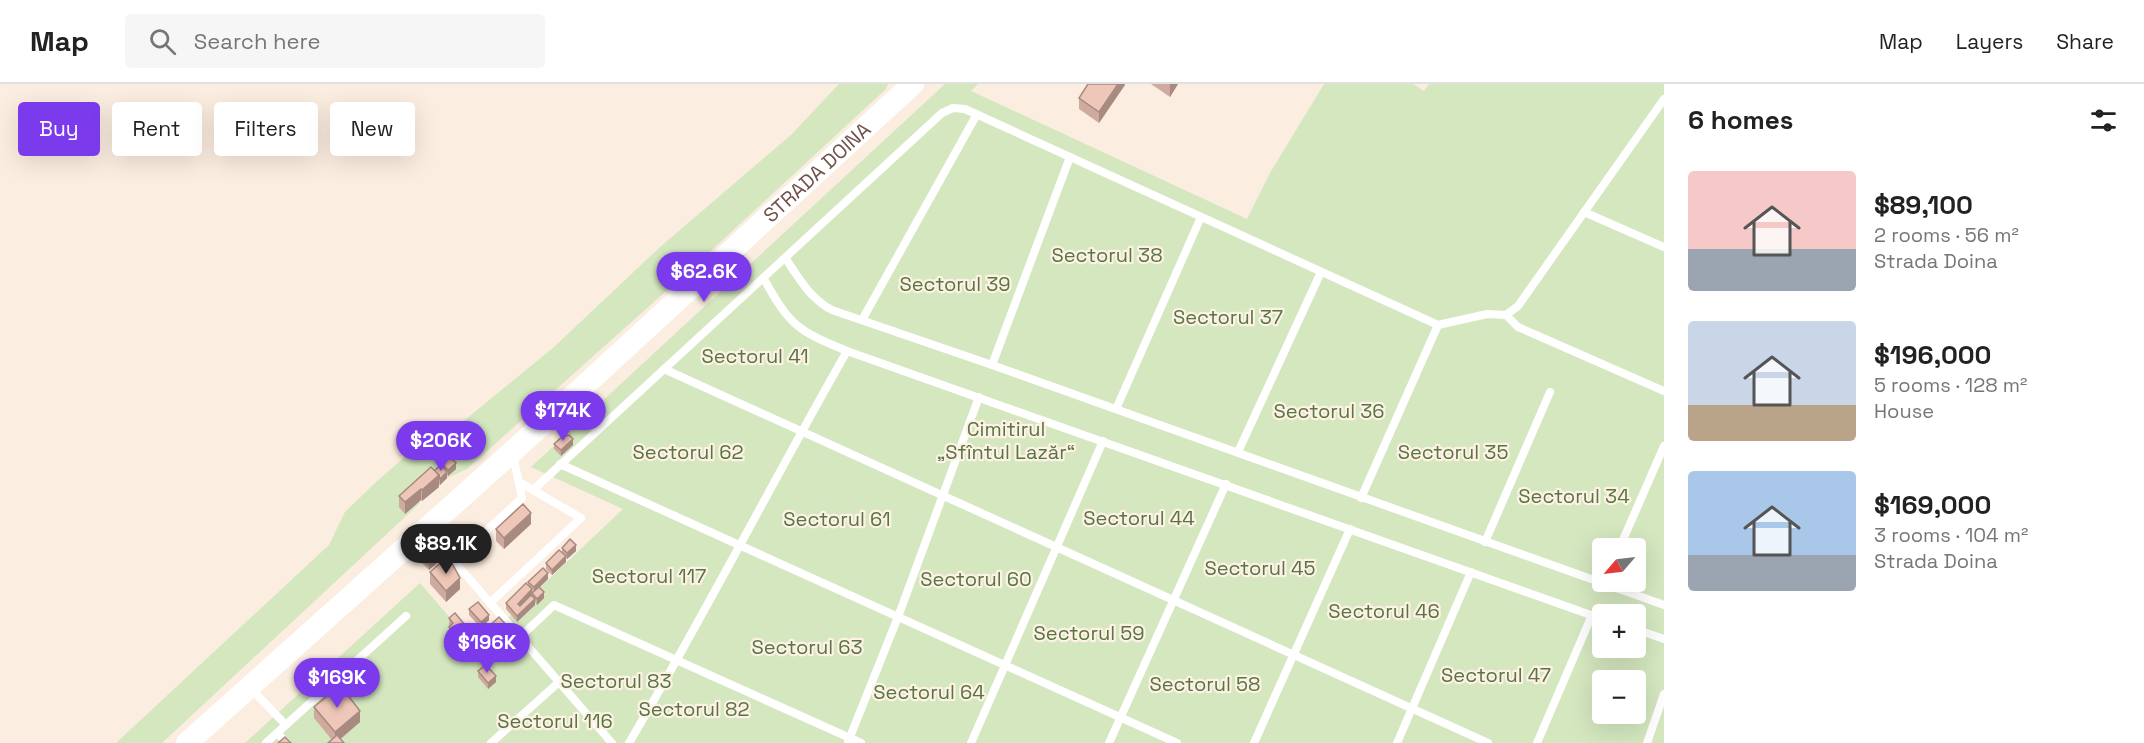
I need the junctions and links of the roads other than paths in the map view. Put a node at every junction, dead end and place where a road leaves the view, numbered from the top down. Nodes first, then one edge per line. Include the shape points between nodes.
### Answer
1 (913, 84) edge
2 (1664, 99) edge
3 (977, 114) junction
4 (1070, 157) junction
5 (1584, 212) junction
6 (1201, 217) junction
7 (1664, 247) edge
8 (786, 259) junction
9 (1321, 272) junction
10 (764, 279) junction
11 (1506, 315) junction
12 (862, 320) junction
13 (1438, 325) junction
14 (847, 351) junction
15 (992, 365) junction
16 (664, 369) junction
17 (1664, 391) edge
18 (1550, 392) dead end
19 (979, 397) junction
20 (1116, 409) junction
21 (801, 432) junction
22 (1103, 441) junction
23 (1664, 446) edge
24 (512, 452) junction
25 (1239, 452) junction
26 (560, 464) junction
27 (519, 482) junction
28 (1226, 484) junction
29 (533, 490) junction
30 (942, 495) junction
31 (1361, 498) junction
32 (426, 529) junction
33 (1350, 529) junction
34 (1624, 538) edge
35 (1485, 542) junction
36 (740, 545) junction
37 (1057, 547) junction
38 (1471, 572) junction
39 (1592, 579) edge
40 (1629, 592) edge
41 (1173, 600) junction
42 (490, 603) junction
43 (1664, 605) edge
44 (1592, 615) joint
45 (406, 616) dead end
46 (898, 617) junction
47 (1646, 633) edge
48 (519, 638) junction
49 (1664, 639) edge
50 (1293, 655) junction
51 (678, 660) junction
52 (1005, 665) junction
53 (559, 682) junction
54 (249, 686) junction
55 (1664, 694) edge
56 (1661, 707) edge
57 (1413, 709) junction
58 (1120, 718) junction
59 (285, 725) junction
60 (277, 733) junction
61 (849, 740) edge
62 (187, 743) edge
63 (266, 743) edge
64 (286, 743) edge
65 (491, 743) edge
66 (612, 743) edge
67 (629, 743) edge
68 (861, 743) edge
69 (971, 743) edge
70 (1109, 743) edge
71 (1177, 743) edge
72 (1254, 743) edge
73 (1397, 743) edge
74 (1488, 743) edge
75 (1537, 743) edge
76 (1647, 743) edge

1 - 24 main road, STRADA DOINA
2 - 5 lane
3 - 4 lane
3 - 8 lane via 958,107 947,110
3 - 12 lane
4 - 6 lane
4 - 15 lane
5 - 7 lane
5 - 11 lane via 1518,306
6 - 9 lane
6 - 20 lane
8 - 10 lane
8 - 12 lane via 822,305
9 - 13 lane
9 - 25 lane
10 - 14 lane via 795,325
10 - 16 lane
11 - 13 lane via 1487,314
11 - 17 lane via 1518,327
12 - 15 lane
13 - 31 lane
14 - 19 lane
14 - 21 lane
15 - 20 lane
16 - 21 lane
16 - 26 lane
18 - 35 lane
19 - 22 lane
19 - 30 lane
20 - 25 lane
21 - 30 lane
21 - 36 lane
22 - 28 lane
22 - 37 lane
23 - 34 lane
24 - 27 lane
24 - 32 main road, STRADA DOINA
25 - 31 lane
26 - 29 lane
26 - 36 lane
27 - 29 lane
27 - 32 lane via 522,498 470,546
28 - 33 lane
28 - 41 lane
29 - 42 lane via 581,518
30 - 37 lane
30 - 46 lane
31 - 35 lane
32 - 42 lane
32 - 54 main road, STRADA DOINA
33 - 38 lane
33 - 50 lane
35 - 39 lane
36 - 46 lane
36 - 51 lane
37 - 41 lane
37 - 52 lane
38 - 44 lane
38 - 57 lane
40 - 43 lane
41 - 50 lane
41 - 58 lane
42 - 48 lane
44 - 75 lane
45 - 59 lane
46 - 52 lane
46 - 61 lane
47 - 49 lane
48 - 51 lane via 554,605
48 - 53 lane
50 - 57 lane
50 - 72 lane
51 - 61 lane
51 - 67 lane
52 - 58 lane
52 - 69 lane
53 - 65 lane
53 - 66 lane
54 - 59 lane
54 - 62 main road, STRADA DOINA
55 - 56 lane
56 - 76 lane
57 - 73 lane
57 - 74 lane
58 - 70 lane
58 - 71 lane
59 - 60 lane
60 - 63 lane
60 - 64 lane
61 - 68 lane

